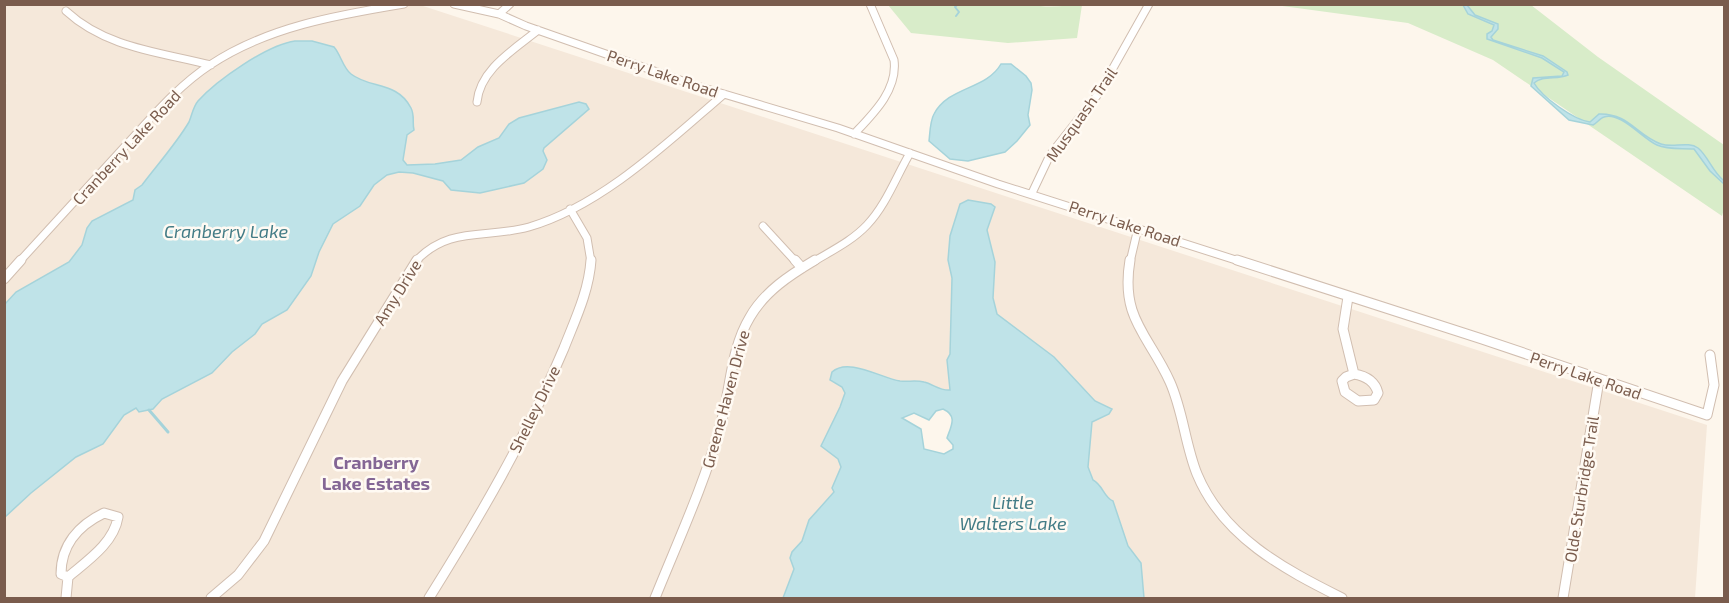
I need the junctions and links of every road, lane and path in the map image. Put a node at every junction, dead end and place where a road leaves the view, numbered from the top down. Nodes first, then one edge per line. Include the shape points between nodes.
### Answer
1 (404, 4) edge
2 (454, 4) edge
3 (510, 4) edge
4 (870, 4) edge
5 (1149, 4) edge
6 (385, 6) edge
7 (66, 11) dead end
8 (499, 14) junction
9 (538, 30) junction
10 (211, 65) junction
11 (724, 94) junction
12 (477, 102) dead end
13 (854, 134) junction
14 (910, 153) junction
15 (1032, 193) junction
16 (570, 209) junction
17 (763, 226) dead end
18 (1138, 228) junction
19 (802, 268) junction
20 (4, 279) edge
21 (1348, 297) junction
22 (1710, 355) dead end
23 (1354, 374) dead end
24 (1599, 380) junction
25 (68, 577) junction
26 (66, 598) edge
27 (211, 598) edge
28 (429, 598) edge
29 (655, 598) edge
30 (1342, 598) edge
31 (1563, 598) edge

1 - 6 street, Cranberry Lake Road
2 - 8 street
3 - 8 street
4 - 13 street via 896,71 884,100
5 - 15 street, Musquash Trail via 1099,93 1050,155
6 - 10 street, Cranberry Lake Road via 290,29 238,49
7 - 10 street via 83,26 128,45
8 - 9 street, Perry Lake Road
9 - 11 street, Perry Lake Road
9 - 12 street via 479,85
10 - 20 street, Cranberry Lake Road via 172,96
11 - 13 street, Perry Lake Road
11 - 16 street, Amy Drive via 647,157
13 - 14 street, Perry Lake Road
14 - 15 street, Perry Lake Road
14 - 19 street, Greene Haven Drive via 860,232
15 - 18 street, Perry Lake Road
16 - 27 street, Amy Drive via 529,227 445,238 422,252 342,381 264,541 238,575
16 - 28 street, Shelley Drive via 585,230 591,249 584,297 520,439
17 - 19 street
18 - 21 street, Perry Lake Road
18 - 30 street via 1129,259 1127,294 1138,329 1174,390 1198,474 1230,525 1264,556
19 - 29 street, Greene Haven Drive via 762,300 743,328 713,453
21 - 23 street via 1343,328
21 - 24 street, Perry Lake Road
22 - 24 street, Perry Lake Road via 1714,385 1707,415
24 - 31 street, Olde Sturbridge Trail
25 - 25 street via 61,574 61,569 75,533 104,513 118,517 105,543
25 - 26 street

